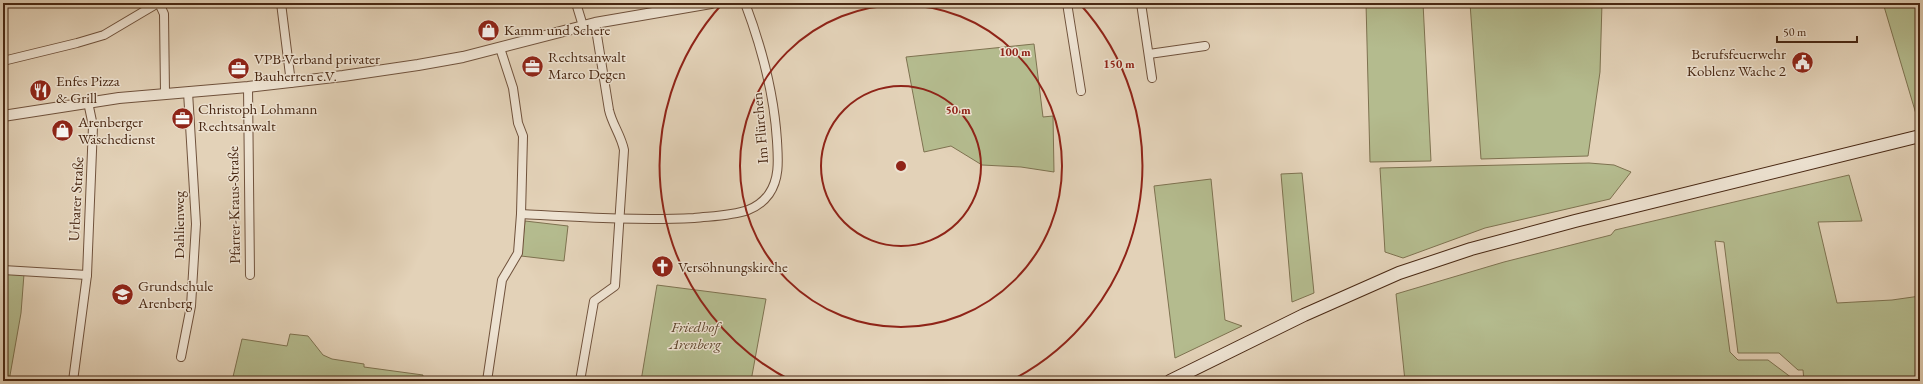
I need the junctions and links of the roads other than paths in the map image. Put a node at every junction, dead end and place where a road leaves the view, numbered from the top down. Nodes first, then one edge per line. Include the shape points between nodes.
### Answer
1 (159, 3) edge
2 (281, 3) edge
3 (576, 3) edge
4 (711, 3) edge
5 (745, 3) edge
6 (1067, 3) edge
7 (1141, 3) edge
8 (595, 23) junction
9 (583, 26) junction
10 (1206, 46) dead end
11 (500, 48) junction
12 (1149, 54) junction
13 (3, 60) edge
14 (1152, 78) dead end
15 (291, 83) junction
16 (248, 87) junction
17 (1081, 91) dead end
18 (188, 92) junction
19 (165, 93) junction
20 (88, 102) junction
21 (3, 116) edge
22 (1920, 136) edge
23 (522, 214) junction
24 (620, 218) junction
25 (3, 270) edge
26 (87, 274) junction
27 (250, 275) dead end
28 (181, 357) dead end
29 (73, 381) edge
30 (459, 381) edge
31 (468, 381) edge
32 (487, 381) edge
33 (580, 381) edge
34 (1170, 381) edge

1 - 13 street via 104,35
1 - 19 street via 164,14
2 - 15 street
3 - 9 street
4 - 8 street
5 - 24 street, Im Flürchen via 772,90 778,166 773,188 756,206 736,213 665,219
6 - 17 street
7 - 12 street
8 - 9 street
8 - 24 street via 609,110 624,150
9 - 11 street
10 - 12 street
11 - 15 street via 418,65
11 - 23 street via 514,88 522,136
12 - 14 street
15 - 16 street
16 - 18 street
16 - 27 street, Pfarrer-Kraus-Straße
18 - 19 street
18 - 28 street, Dahlienweg via 196,224 191,306
19 - 20 street
20 - 21 street
20 - 26 street, Urbarer Straße via 93,134
22 - 34 main road via 1471,249 1399,273 1304,315
23 - 24 street, Im Flürchen
23 - 32 street via 518,253 502,280
24 - 33 street via 615,286 594,301
25 - 26 street
26 - 29 street, Urbarer Straße
30 - 31 street

